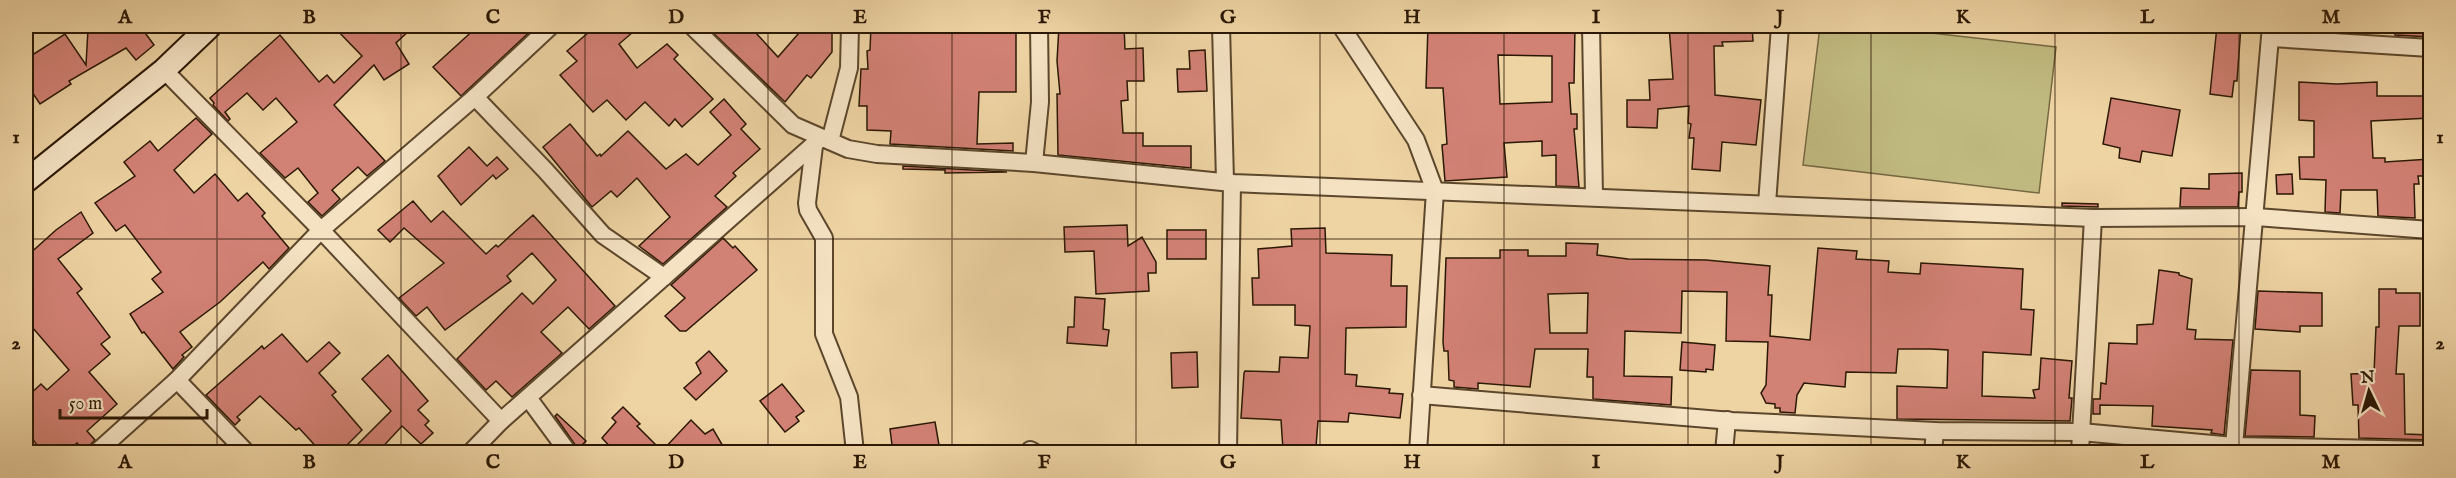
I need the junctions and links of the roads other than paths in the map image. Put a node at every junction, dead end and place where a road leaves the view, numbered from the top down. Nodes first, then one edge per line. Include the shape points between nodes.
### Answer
1 (210, 26) edge
2 (551, 26) edge
3 (692, 26) edge
4 (850, 26) edge
5 (1039, 26) edge
6 (1221, 26) edge
7 (1341, 26) edge
8 (1591, 26) edge
9 (1780, 26) edge
10 (2271, 32) edge
11 (2430, 48) edge
12 (164, 70) junction
13 (475, 97) junction
14 (822, 142) junction
15 (1034, 163) junction
16 (26, 181) edge
17 (1229, 182) junction
18 (1435, 191) junction
19 (1594, 196) junction
20 (1767, 204) junction
21 (2256, 217) junction
22 (2093, 219) junction
23 (321, 230) junction
24 (2430, 230) edge
25 (664, 277) junction
26 (177, 380) junction
27 (1421, 395) junction
28 (529, 399) junction
29 (1727, 420) junction
30 (501, 421) junction
31 (1935, 431) junction
32 (2081, 432) junction
33 (2234, 446) junction
34 (2430, 450) edge
35 (97, 453) edge
36 (246, 453) edge
37 (471, 453) edge
38 (568, 453) edge
39 (855, 453) edge
40 (1228, 453) edge
41 (1418, 453) edge
42 (1724, 453) edge
43 (1933, 453) edge
44 (2080, 453) edge

1 - 12 main road
2 - 13 street
3 - 14 street via 793,125
4 - 14 street via 849,68
5 - 15 street via 1040,102
6 - 17 street
7 - 18 street via 1416,140
8 - 19 street
9 - 20 street
10 - 11 street
10 - 21 street
12 - 16 main road
12 - 23 street
13 - 23 street
13 - 25 street via 603,235
14 - 15 street via 877,154
14 - 25 street
14 - 39 street via 807,203 825,241 824,334 849,397
15 - 17 street
17 - 18 street
17 - 40 street
18 - 19 street
18 - 27 street
19 - 20 street
20 - 22 street
21 - 22 street
21 - 24 street
21 - 33 street
22 - 32 street
23 - 26 street
23 - 30 street
25 - 28 street
26 - 35 street
26 - 36 street
27 - 29 street
27 - 41 street
28 - 30 street
28 - 38 street
29 - 31 street
29 - 42 street
30 - 37 street
31 - 32 street
31 - 43 street
32 - 33 street
32 - 44 street
33 - 34 street

